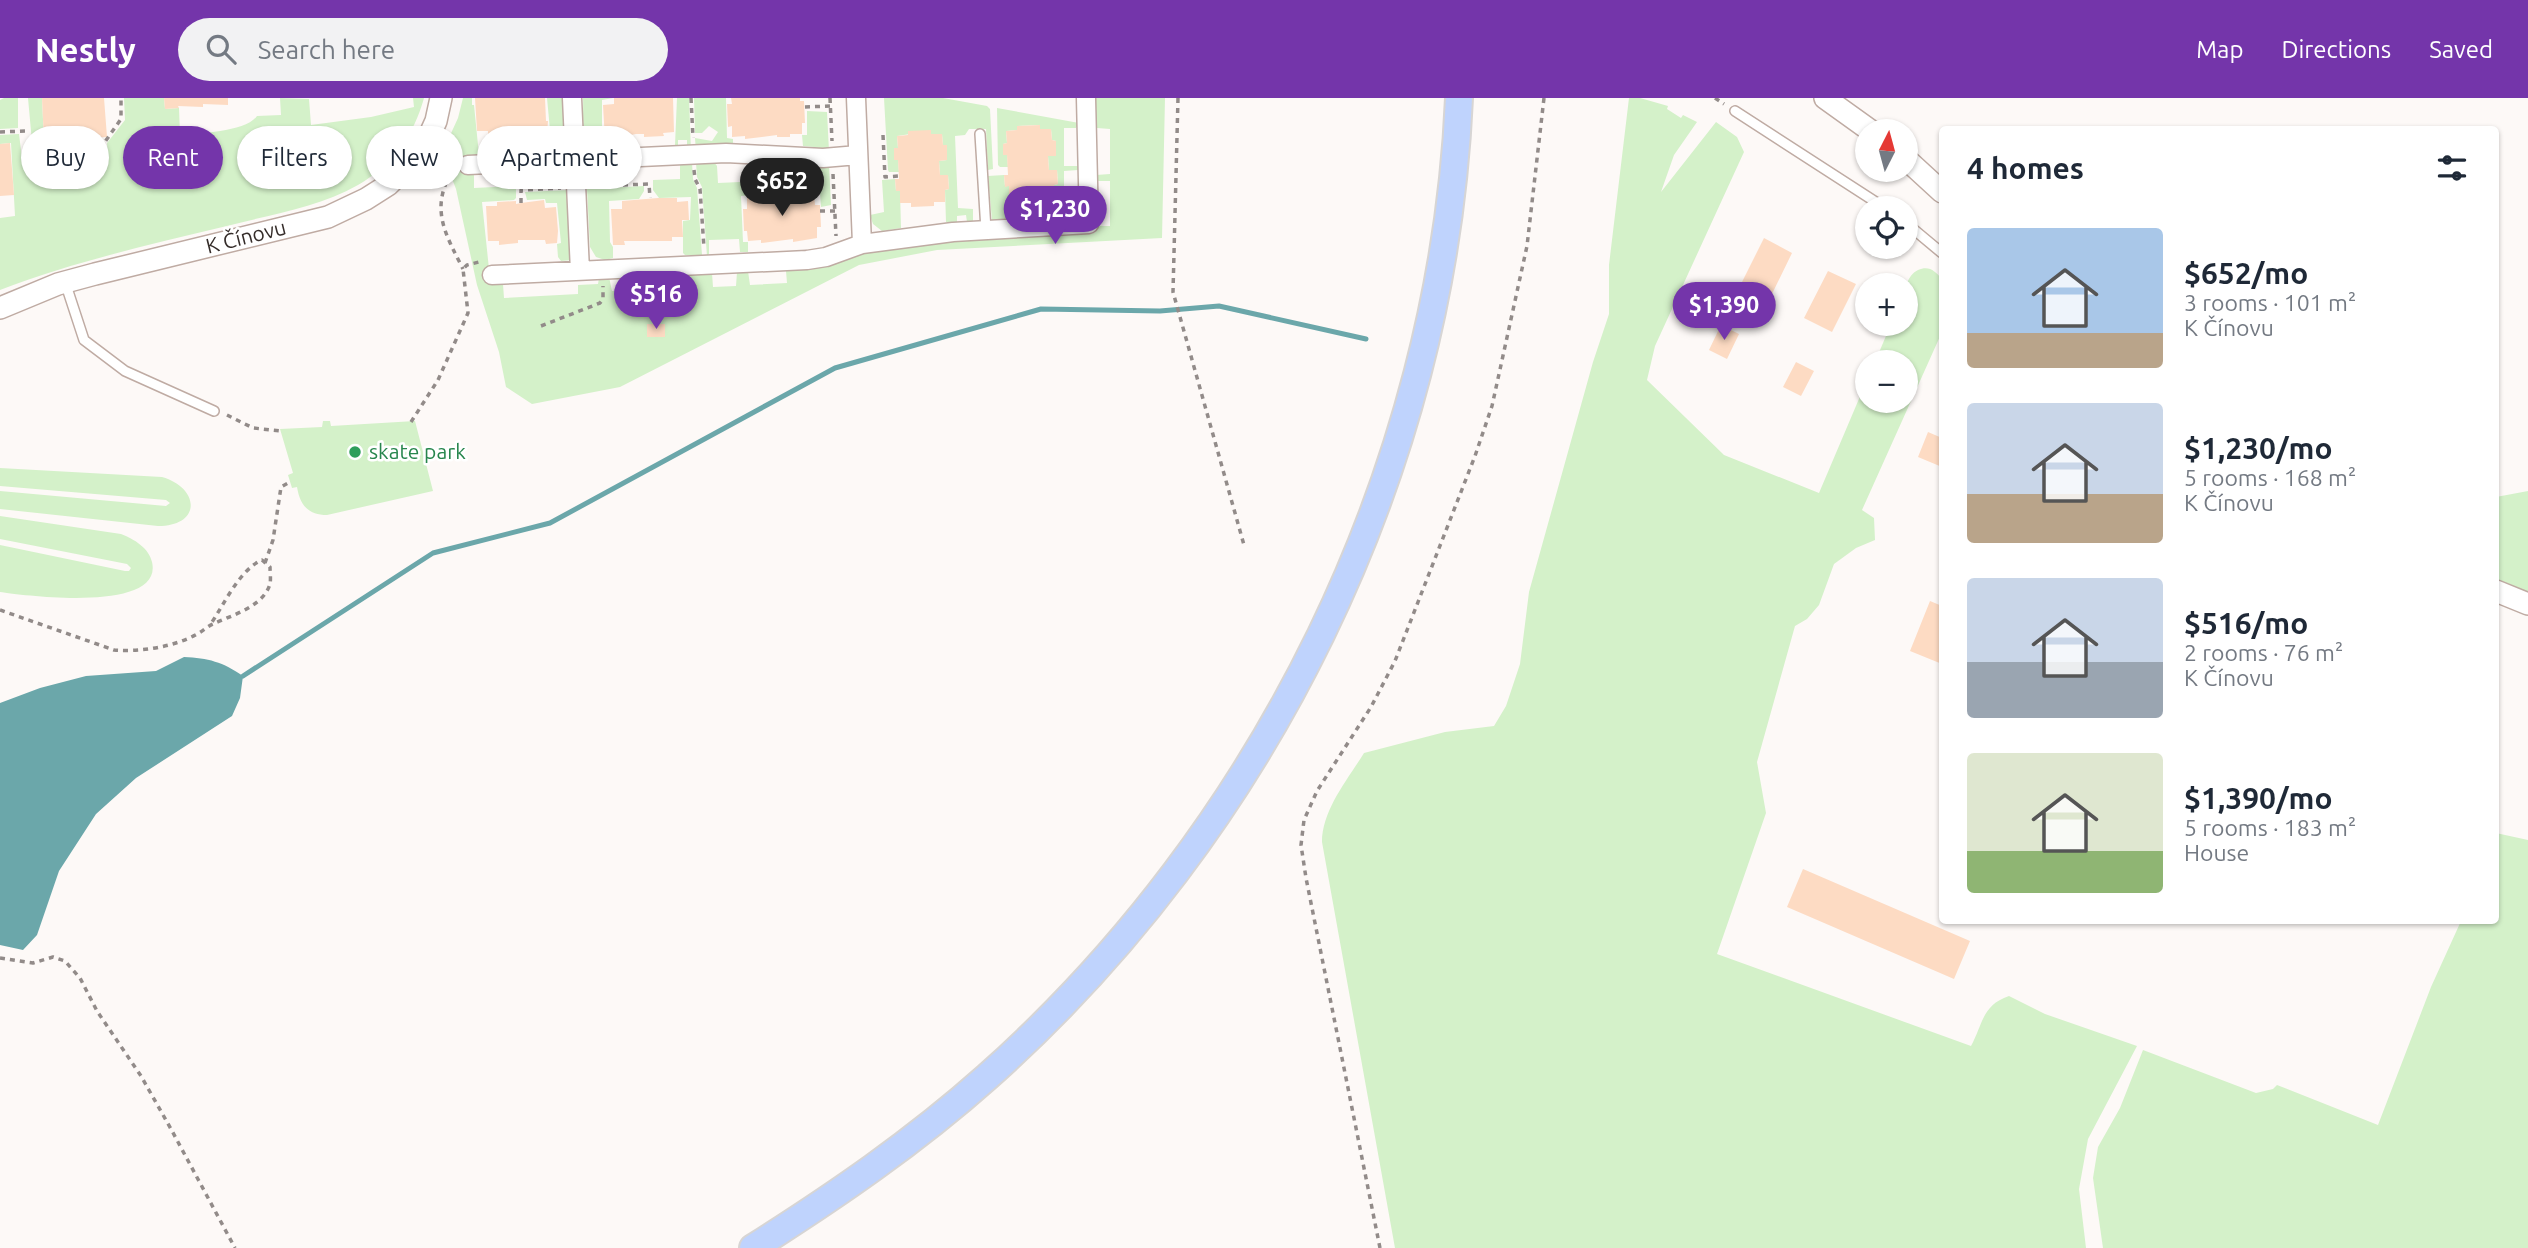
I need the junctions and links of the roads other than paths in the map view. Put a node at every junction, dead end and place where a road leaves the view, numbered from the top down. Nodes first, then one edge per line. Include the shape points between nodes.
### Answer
1 (441, 98) edge
2 (572, 98) edge
3 (856, 98) edge
4 (1086, 98) edge
5 (1459, 98) edge
6 (1825, 98) edge
7 (1735, 111) dead end
8 (1855, 120) edge
9 (573, 126) edge
10 (980, 134) dead end
11 (858, 155) junction
12 (642, 157) edge
13 (468, 165) dead end
14 (477, 165) edge
15 (1918, 170) edge
16 (576, 189) edge
17 (1939, 189) edge
18 (1866, 196) edge
19 (986, 230) junction
20 (1918, 233) edge
21 (862, 244) junction
22 (1939, 250) edge
23 (580, 271) junction
24 (494, 275) road end
25 (65, 282) junction
26 (0, 308) edge
27 (214, 411) road end
28 (2499, 592) edge
29 (2528, 604) edge
30 (753, 1248) edge

1 - 25 street, K Čínovu via 422,152 388,185 348,208 328,217
2 - 9 street
3 - 11 street
4 - 19 street via 1089,224
5 - 30 main road via 1440,264 1399,438 1339,595 1255,756 1159,894 1044,1024 913,1139
6 - 8 street
7 - 18 lane
10 - 19 lane
11 - 12 street
11 - 21 street
13 - 14 street
15 - 17 street
16 - 23 street
19 - 21 street
20 - 22 lane
21 - 23 street via 807,260
23 - 24 street
25 - 26 street, K Čínovu
25 - 27 lane via 83,340 125,371
28 - 29 street

